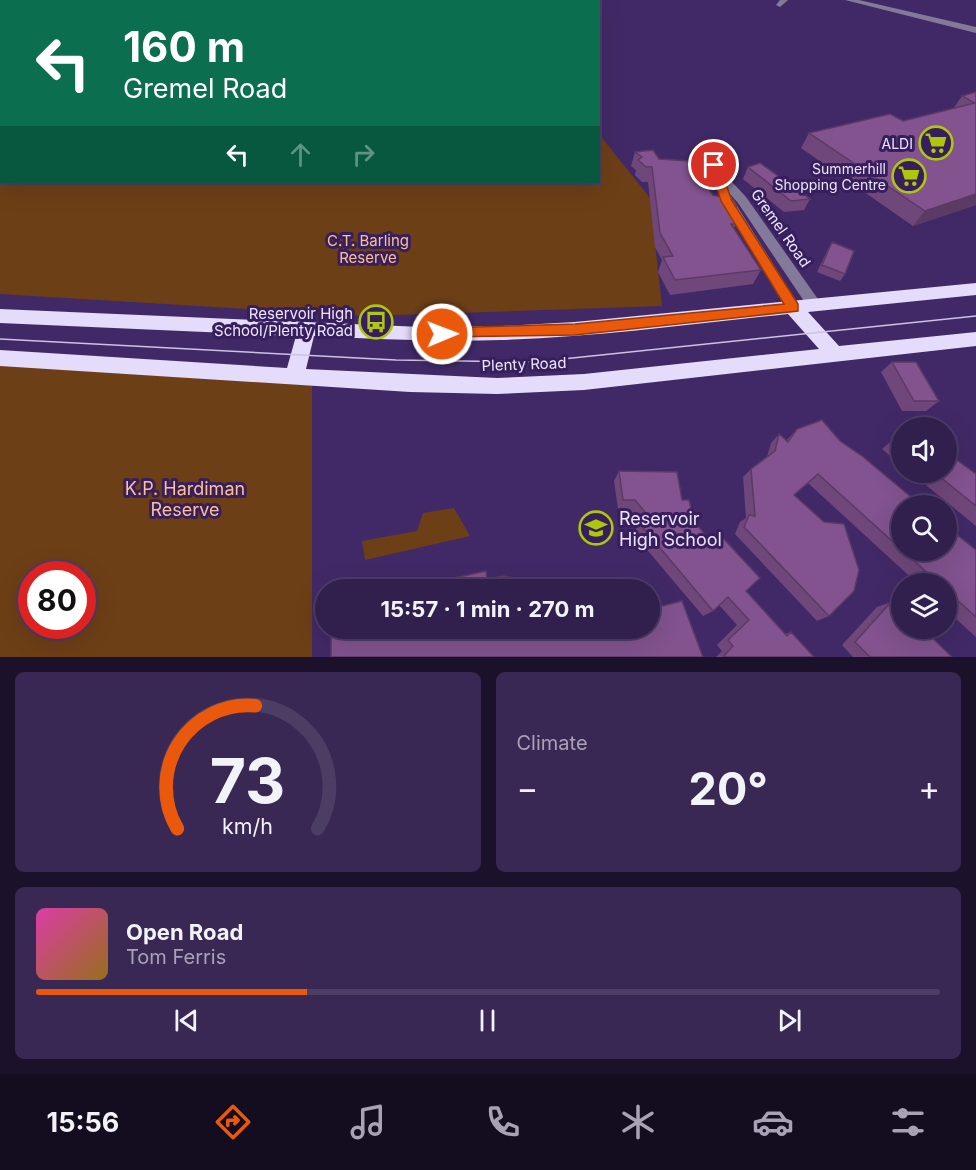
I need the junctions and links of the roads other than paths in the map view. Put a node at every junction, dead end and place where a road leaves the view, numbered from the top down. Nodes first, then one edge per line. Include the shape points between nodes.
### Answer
1 (849, 0) edge
2 (976, 30) edge
3 (976, 289) edge
4 (815, 306) junction
5 (793, 308) junction
6 (0, 316) edge
7 (307, 328) junction
8 (976, 339) edge
9 (834, 353) junction
10 (0, 358) edge
11 (294, 377) junction

1 - 2 street
3 - 4 highway
4 - 5 highway
4 - 5 street, Gremel Road via 716,168 727,201
4 - 9 highway
5 - 7 highway via 502,333 422,334
5 - 9 highway
6 - 7 highway
7 - 11 highway
8 - 9 highway, Plenty Road
9 - 11 highway, Plenty Road via 585,382 497,386
10 - 11 highway, Plenty Road

